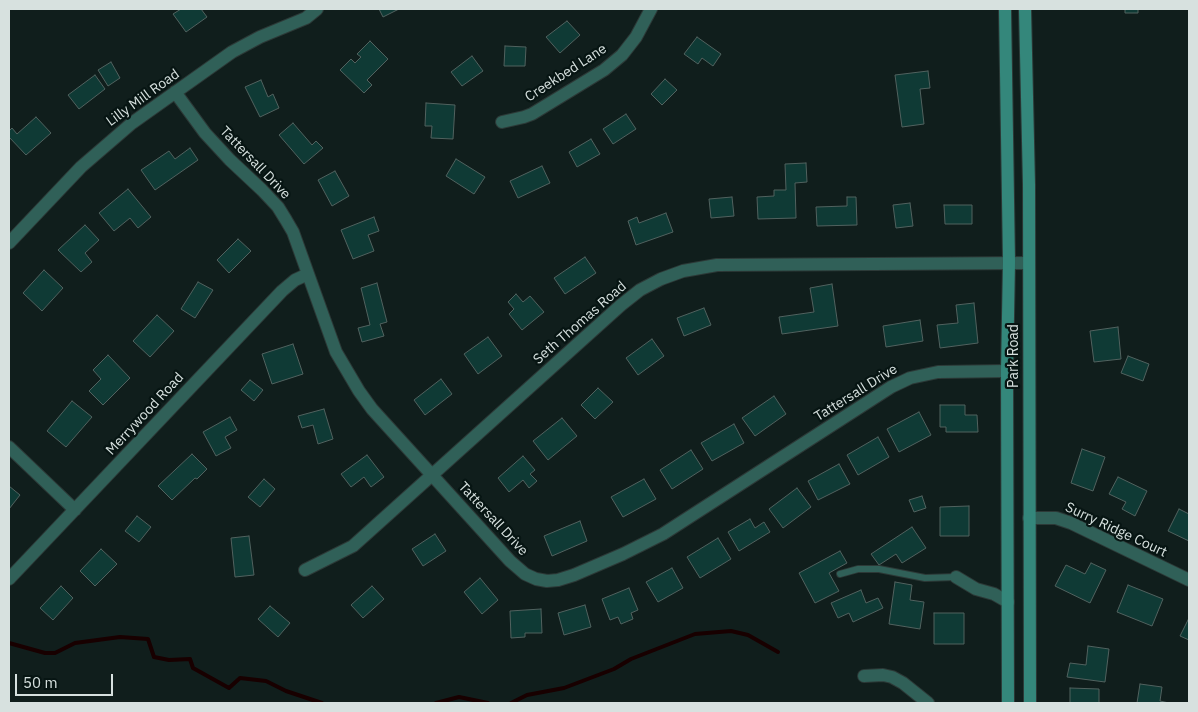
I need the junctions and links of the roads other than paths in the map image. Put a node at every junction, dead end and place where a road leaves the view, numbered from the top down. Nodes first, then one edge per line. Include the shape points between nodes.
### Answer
1 (317, 9) edge
2 (651, 9) edge
3 (1005, 9) edge
4 (1025, 9) edge
5 (175, 92) junction
6 (502, 122) dead end
7 (9, 242) edge
8 (1008, 262) junction
9 (1029, 263) junction
10 (308, 274) junction
11 (1007, 370) junction
12 (9, 446) edge
13 (432, 475) junction
14 (74, 510) junction
15 (1029, 518) junction
16 (305, 570) dead end
17 (840, 574) dead end
18 (956, 577) joint
19 (9, 579) edge
20 (1189, 580) edge
21 (1008, 602) junction
22 (864, 676) dead end
23 (928, 703) edge
24 (1008, 703) edge
25 (1030, 703) edge

1 - 5 street, Lilly Mill Road via 306,18 232,52
2 - 6 street, Creekbed Lane via 622,55 604,70 532,114
3 - 8 main road, Park Road
4 - 9 main road, Park Road
5 - 7 street, Lilly Mill Road via 104,146
5 - 10 street, Tattersall Drive via 205,133 278,207 293,232
8 - 9 street, Seth Thomas Road
8 - 11 main road, Park Road
8 - 13 street, Seth Thomas Road via 717,265 661,279 621,305
9 - 15 main road, Park Road
10 - 13 street, Tattersall Drive via 342,365 372,409
10 - 14 street, Merrywood Road via 282,291
11 - 13 street, Tattersall Drive via 928,373 891,387 662,534 623,554 558,580 536,579 510,561
11 - 21 main road, Park Road
12 - 14 street
13 - 16 street, Seth Thomas Road via 353,546
14 - 19 street, Merrywood Road
15 - 20 street, Surry Ridge Court via 1056,518 1072,523
15 - 25 main road, Park Road
17 - 18 lane via 858,569 880,569 925,578
18 - 21 street
21 - 24 main road, Park Road
22 - 23 street via 892,677

